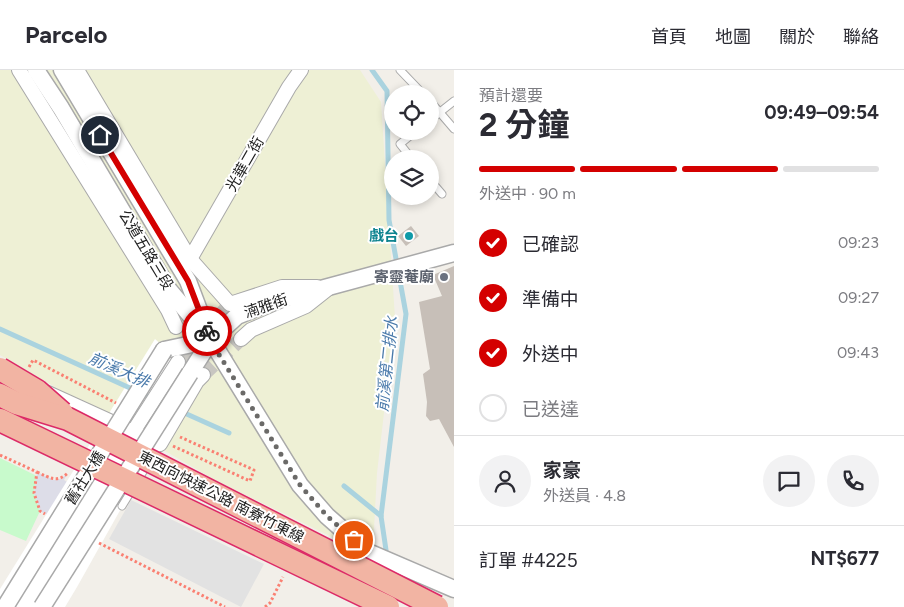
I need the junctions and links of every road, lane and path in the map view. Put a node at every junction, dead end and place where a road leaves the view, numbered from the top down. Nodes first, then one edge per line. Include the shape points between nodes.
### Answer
1 (20, 70) edge
2 (36, 70) edge
3 (62, 70) edge
4 (77, 70) edge
5 (301, 70) edge
6 (400, 70) edge
7 (414, 85) edge
8 (454, 101) edge
9 (440, 112) joint
10 (454, 129) edge
11 (405, 140) edge
12 (405, 150) edge
13 (439, 190) edge
14 (442, 194) dead end
15 (454, 253) edge
16 (190, 259) junction
17 (330, 287) junction
18 (176, 327) dead end
19 (241, 339) tunnel mouth
20 (210, 340) junction
21 (164, 350) joint
22 (178, 362) tunnel mouth
23 (0, 370) edge
24 (37, 372) dead end
25 (196, 374) junction
26 (0, 396) edge
27 (118, 404) dead end
28 (68, 419) junction
29 (0, 420) edge
30 (133, 432) junction
31 (178, 436) dead end
32 (164, 444) junction
33 (122, 506) dead end
34 (454, 589) edge
35 (5, 607) edge
36 (42, 607) edge
37 (388, 607) edge
38 (437, 607) edge

1 - 18 street, 公道五路三段
2 - 20 street, 公道五路三段 via 169,290
3 - 20 street, 公道五路三段 via 188,281
4 - 16 street
5 - 16 street, 光華二街
6 - 7 lane
8 - 9 lane
9 - 10 lane
11 - 12 lane via 400,144
13 - 14 lane
15 - 17 street, 湳雅街
16 - 17 street, 湳雅街 via 230,304 282,287
17 - 19 street, 湳雅街 via 306,306 251,330
17 - 20 street, 湳雅街 via 270,303 237,316
20 - 21 street, 湳雅街
20 - 25 street, 湳雅街
20 - 34 street via 300,485 327,516 368,552
21 - 35 street, 舊社大橋, bridge
22 - 30 street
23 - 28 highway, bridge via 37,391
23 - 30 street
24 - 27 path via 29,367 33,360
25 - 32 street, 湳雅街
25 - 36 street, bridge
26 - 28 highway, 東西向快速公路 南寮竹東線, bridge
28 - 38 highway, 東西向快速公路 南寮竹東線, bridge
29 - 37 highway, 東西向快速公路 南寮竹東線, bridge
30 - 32 street
31 - 32 path via 254,470 250,480
32 - 33 lane

